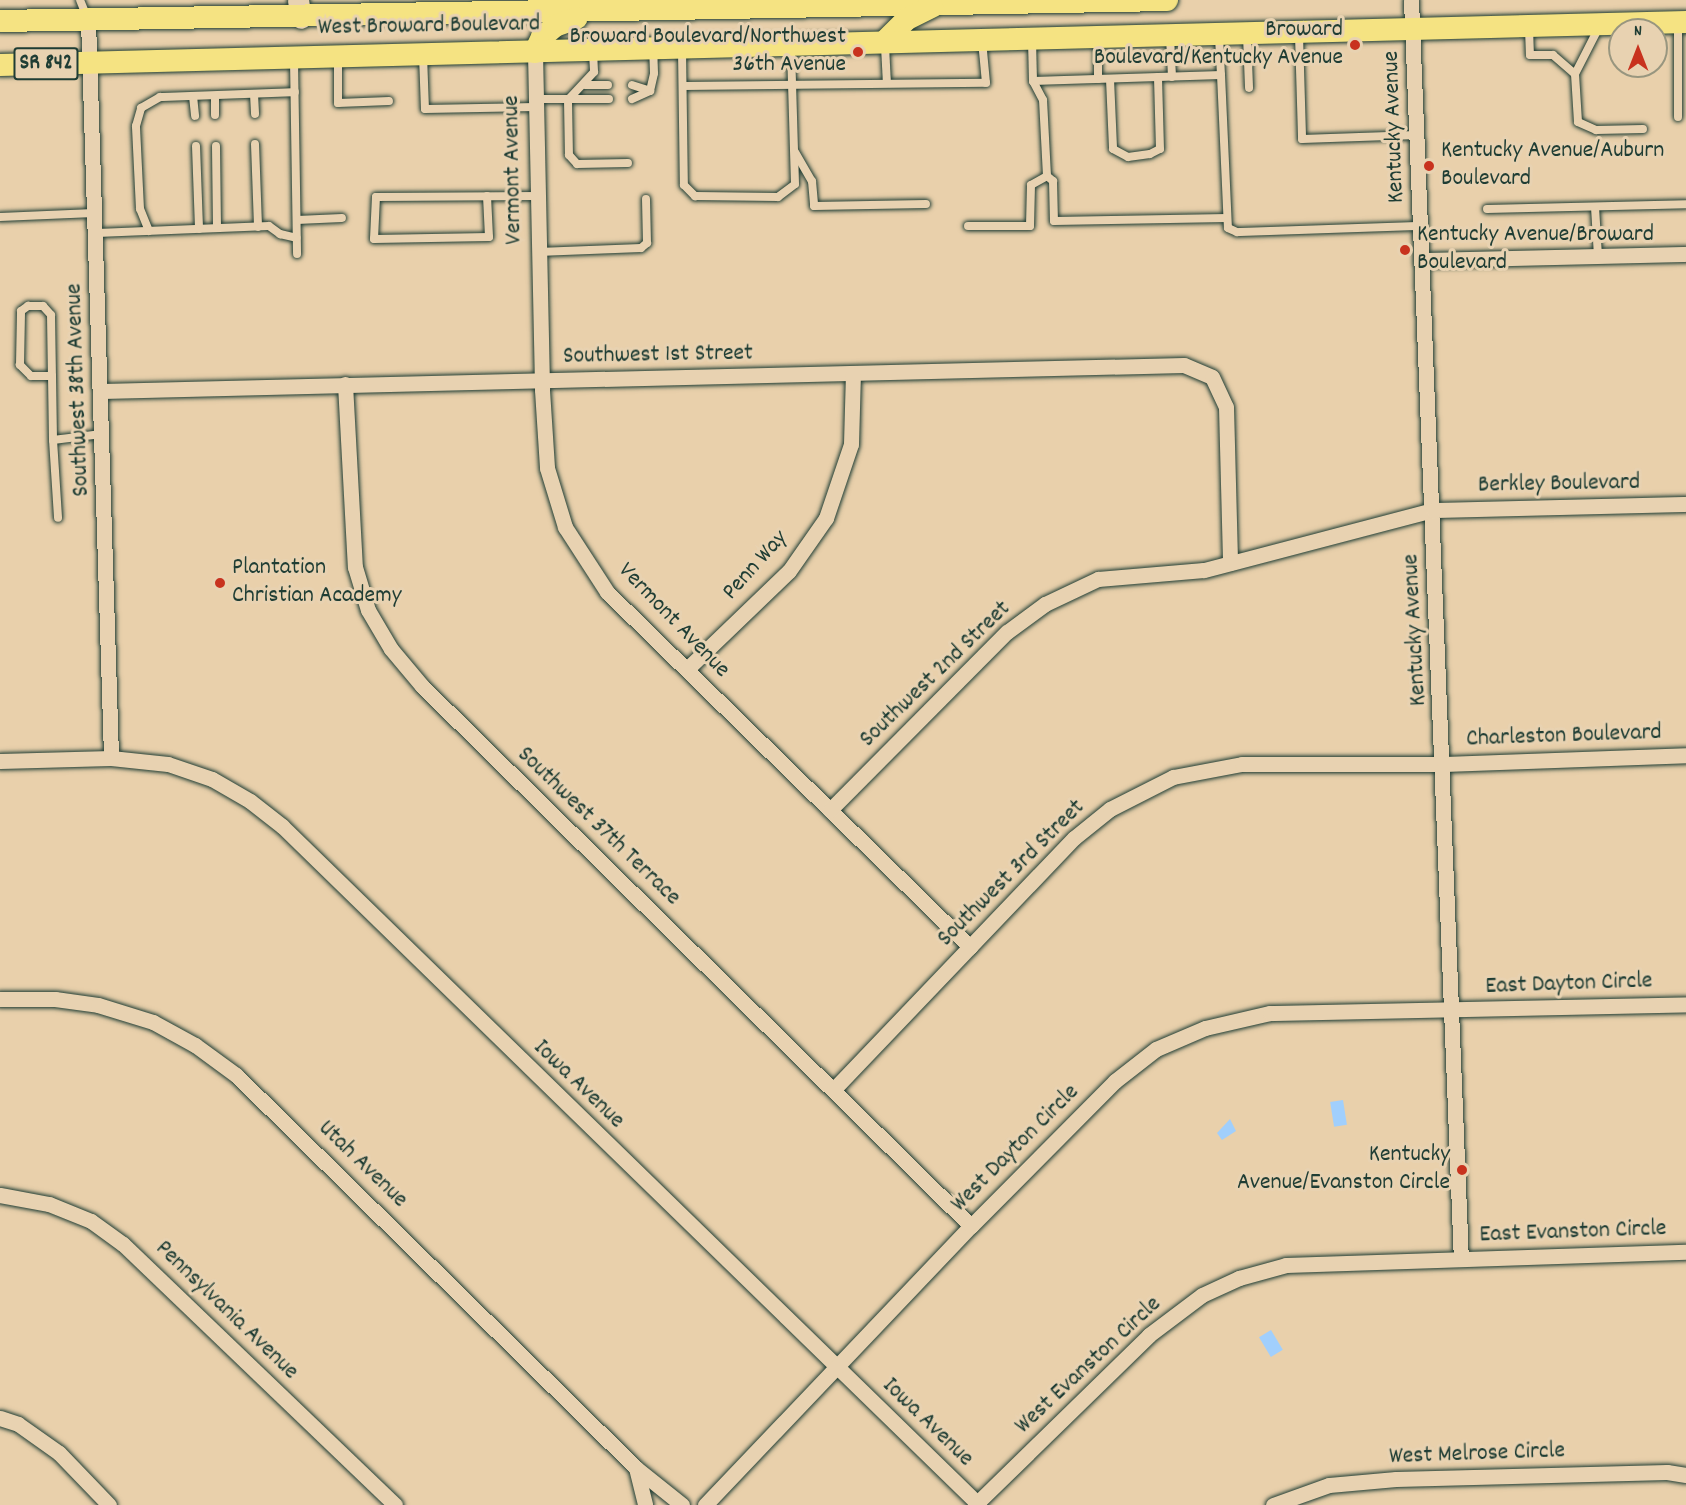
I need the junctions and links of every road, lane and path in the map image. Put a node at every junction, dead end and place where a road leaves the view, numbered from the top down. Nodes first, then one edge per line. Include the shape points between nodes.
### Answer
1 (1167, 0) edge
2 (1412, 0) edge
3 (1046, 1) edge
4 (1096, 1) edge
5 (889, 3) edge
6 (936, 4) junction
7 (652, 5) edge
8 (541, 7) edge
9 (261, 8) edge
10 (300, 9) edge
11 (84, 10) edge
12 (593, 12) junction
13 (0, 21) edge
14 (1682, 22) edge
15 (1600, 25) junction
16 (1529, 27) junction
17 (1414, 30) junction
18 (1299, 33) junction
19 (1219, 34) junction
20 (1246, 34) junction
21 (1170, 36) junction
22 (1098, 37) junction
23 (1032, 39) junction
24 (982, 40) junction
25 (884, 42) junction
26 (790, 45) junction
27 (682, 48) junction
28 (653, 49) junction
29 (593, 51) junction
30 (535, 52) junction
31 (423, 54) junction
32 (338, 55) junction
33 (294, 56) junction
34 (91, 63) junction
35 (0, 65) edge
36 (1575, 74) junction
37 (1221, 75) junction
38 (1158, 77) junction
39 (1172, 77) junction
40 (1098, 79) junction
41 (1110, 79) junction
42 (1033, 81) junction
43 (887, 83) junction
44 (585, 85) junction
45 (632, 85) dead end
46 (792, 85) junction
47 (683, 86) junction
48 (1249, 88) dead end
49 (650, 91) junction
50 (295, 92) junction
51 (254, 94) junction
52 (193, 96) junction
53 (215, 96) junction
54 (632, 99) dead end
55 (568, 100) junction
56 (389, 101) dead end
57 (536, 103) junction
58 (255, 114) dead end
59 (215, 115) dead end
60 (195, 116) dead end
61 (1678, 117) dead end
62 (1642, 129) dead end
63 (1418, 135) junction
64 (255, 144) dead end
65 (196, 146) dead end
66 (216, 146) dead end
67 (795, 150) junction
68 (628, 163) dead end
69 (1047, 176) junction
70 (487, 196) junction
71 (537, 196) junction
72 (645, 200) dead end
73 (926, 204) dead end
74 (1686, 204) edge
75 (1595, 207) junction
76 (1487, 209) dead end
77 (96, 213) junction
78 (0, 217) edge
79 (342, 218) dead end
80 (1227, 218) junction
81 (297, 220) junction
82 (968, 226) dead end
83 (1422, 226) junction
84 (258, 227) junction
85 (217, 228) junction
86 (199, 229) junction
87 (149, 231) junction
88 (97, 233) junction
89 (297, 238) junction
90 (538, 252) junction
91 (297, 254) dead end
92 (1686, 254) edge
93 (1598, 256) junction
94 (1423, 260) junction
95 (853, 374) junction
96 (52, 376) junction
97 (542, 381) junction
98 (345, 384) junction
99 (102, 391) junction
100 (103, 434) junction
101 (53, 440) junction
102 (1686, 504) edge
103 (1433, 510) junction
104 (58, 518) dead end
105 (1230, 563) junction
106 (687, 669) junction
107 (1686, 755) edge
108 (111, 758) junction
109 (0, 761) edge
110 (1444, 764) junction
111 (830, 810) junction
112 (970, 947) junction
113 (0, 999) edge
114 (1686, 1004) edge
115 (1453, 1010) junction
116 (834, 1089) junction
117 (0, 1194) edge
118 (971, 1226) junction
119 (1686, 1252) edge
120 (1461, 1259) junction
121 (836, 1365) junction
122 (0, 1418) edge
123 (636, 1468) junction
124 (1686, 1475) edge
125 (977, 1504) edge
126 (109, 1505) edge
127 (395, 1505) edge
128 (645, 1505) edge
129 (682, 1505) edge
130 (705, 1505) edge
131 (1273, 1505) edge

1 - 4 main road, West Broward Boulevard / SR 842
2 - 17 street, Kentucky Avenue
3 - 4 main road, West Broward Boulevard / SR 842
3 - 6 main road, West Broward Boulevard / SR 842
5 - 6 main road, West Broward Boulevard / SR 842
5 - 7 main road, West Broward Boulevard / SR 842
6 - 25 main road via 907,19
7 - 12 main road, West Broward Boulevard / SR 842
8 - 10 main road, West Broward Boulevard / SR 842
8 - 12 main road, West Broward Boulevard / SR 842
9 - 10 main road, West Broward Boulevard / SR 842
9 - 11 main road, West Broward Boulevard / SR 842
11 - 13 main road, West Broward Boulevard / SR 842
11 - 34 street, Southwest 38th Avenue
12 - 30 main road via 555,26 542,37
14 - 15 main road, West Broward Boulevard / SR 842
14 - 61 lane
15 - 16 main road, West Broward Boulevard / SR 842
15 - 36 lane
16 - 17 main road, West Broward Boulevard / SR 842
16 - 36 lane via 1530,54 1553,55
17 - 18 main road, West Broward Boulevard / SR 842
17 - 63 street, Kentucky Avenue
18 - 20 main road, West Broward Boulevard / SR 842
18 - 63 lane via 1302,139
19 - 20 main road, West Broward Boulevard / SR 842
19 - 21 main road, West Broward Boulevard / SR 842
19 - 37 lane
20 - 48 lane
21 - 22 main road, West Broward Boulevard / SR 842
21 - 39 lane
22 - 23 main road, West Broward Boulevard / SR 842
22 - 40 lane
23 - 24 main road, West Broward Boulevard / SR 842
23 - 42 lane
24 - 25 main road, West Broward Boulevard / SR 842
24 - 43 lane via 986,83
25 - 26 main road, West Broward Boulevard / SR 842
25 - 43 lane
26 - 27 main road, West Broward Boulevard / SR 842
26 - 46 lane
27 - 28 main road, West Broward Boulevard / SR 842
27 - 47 lane
28 - 29 main road, West Broward Boulevard / SR 842
28 - 49 lane
29 - 30 main road, West Broward Boulevard / SR 842
29 - 44 lane via 594,72
30 - 31 main road, West Broward Boulevard / SR 842
30 - 57 street, Vermont Avenue
31 - 32 main road, West Broward Boulevard / SR 842
31 - 57 lane via 424,109
32 - 33 main road, West Broward Boulevard / SR 842
32 - 56 lane via 338,103
33 - 34 main road, West Broward Boulevard / SR 842
33 - 50 lane
34 - 35 main road, West Broward Boulevard / SR 842
34 - 77 street, Southwest 38th Avenue
36 - 62 lane via 1578,122 1596,130
37 - 39 lane
37 - 80 lane
38 - 39 lane
38 - 41 lane
38 - 41 lane via 1160,149 1128,157 1113,149
40 - 41 lane
40 - 42 lane
42 - 69 lane via 1043,100
43 - 46 lane
44 - 55 lane
44 - 55 lane via 604,85 604,99
45 - 49 lane
46 - 47 lane
46 - 67 lane
47 - 67 lane via 684,185 695,196 778,197 795,184
49 - 54 lane
50 - 51 lane
50 - 81 lane
51 - 53 lane
51 - 58 lane
52 - 53 lane
52 - 60 lane
52 - 87 lane via 160,98 141,108 136,126 140,209
53 - 59 lane
55 - 57 lane
55 - 68 lane via 568,155 577,164
57 - 71 street, Vermont Avenue
63 - 83 street, Kentucky Avenue
64 - 84 lane
65 - 86 lane
66 - 85 lane
67 - 73 lane via 812,180 814,206
69 - 80 lane via 1053,181 1054,221
69 - 82 lane via 1031,185 1030,226
70 - 70 lane via 376,197 374,239 489,237
70 - 71 lane
71 - 90 street, Vermont Avenue
72 - 90 lane via 646,243 641,248
74 - 75 lane
75 - 76 lane
75 - 93 lane
77 - 78 lane
77 - 88 street, Southwest 38th Avenue
79 - 81 lane
80 - 83 lane via 1228,228 1237,232
81 - 89 lane
83 - 94 street, Kentucky Avenue
84 - 85 lane
84 - 89 lane via 269,226 280,234
85 - 86 lane
86 - 87 lane
87 - 88 lane
88 - 99 street, Southwest 38th Avenue
89 - 91 lane
90 - 97 street, Vermont Avenue
92 - 93 street
93 - 94 street
94 - 103 street, Kentucky Avenue
95 - 97 street, Southwest 1st Street
95 - 105 street, Southwest 1st Street via 1184,364 1212,377 1226,407
95 - 106 street, Penn Way via 851,444 826,518 789,571
96 - 96 lane via 51,315 43,306 28,306 21,311 20,365 31,376
96 - 101 lane
97 - 98 street, Southwest 1st Street
97 - 106 street, Vermont Avenue via 547,468 565,527 607,592
98 - 99 street, Southwest 1st Street
98 - 116 street, Southwest 37th Terrace via 355,567 368,610 391,649 422,686
99 - 100 street, Southwest 38th Avenue
100 - 101 lane
100 - 108 street, Southwest 38th Avenue
101 - 104 lane
102 - 103 street, Berkley Boulevard
103 - 105 street, Southwest 2nd Street
103 - 110 street, Kentucky Avenue
105 - 111 street, Southwest 2nd Street via 1204,570 1098,579 1045,604 1006,632
106 - 111 street, Vermont Avenue
107 - 110 street, Charleston Boulevard
108 - 109 street, Iowa Avenue
108 - 121 street, Iowa Avenue via 168,764 212,779 282,826
110 - 112 street, Southwest 3rd Street via 1242,764 1173,777 1110,809 1074,838
110 - 115 street, Kentucky Avenue
111 - 112 street, Vermont Avenue
112 - 116 street, Southwest 3rd Street
113 - 123 street, Utah Avenue via 55,999 98,1005 153,1023 195,1045 228,1069
114 - 115 street, East Dayton Circle
115 - 118 street, West Dayton Circle via 1270,1013 1205,1028 1156,1049 1115,1081
115 - 120 street, Kentucky Avenue
116 - 118 street, Southwest 37th Terrace
117 - 127 street, Pennsylvania Avenue via 49,1204 91,1221 123,1244
118 - 121 street, West Dayton Circle
119 - 120 street, East Evanston Circle
120 - 125 street, West Evanston Circle via 1286,1265 1239,1278 1202,1295 1149,1335
121 - 125 street, Iowa Avenue
121 - 130 street, West Dayton Circle
122 - 126 street via 18,1424 59,1453
123 - 128 street
123 - 129 street, Utah Avenue
124 - 131 street, West Melrose Circle via 1667,1472 1396,1479 1329,1485

